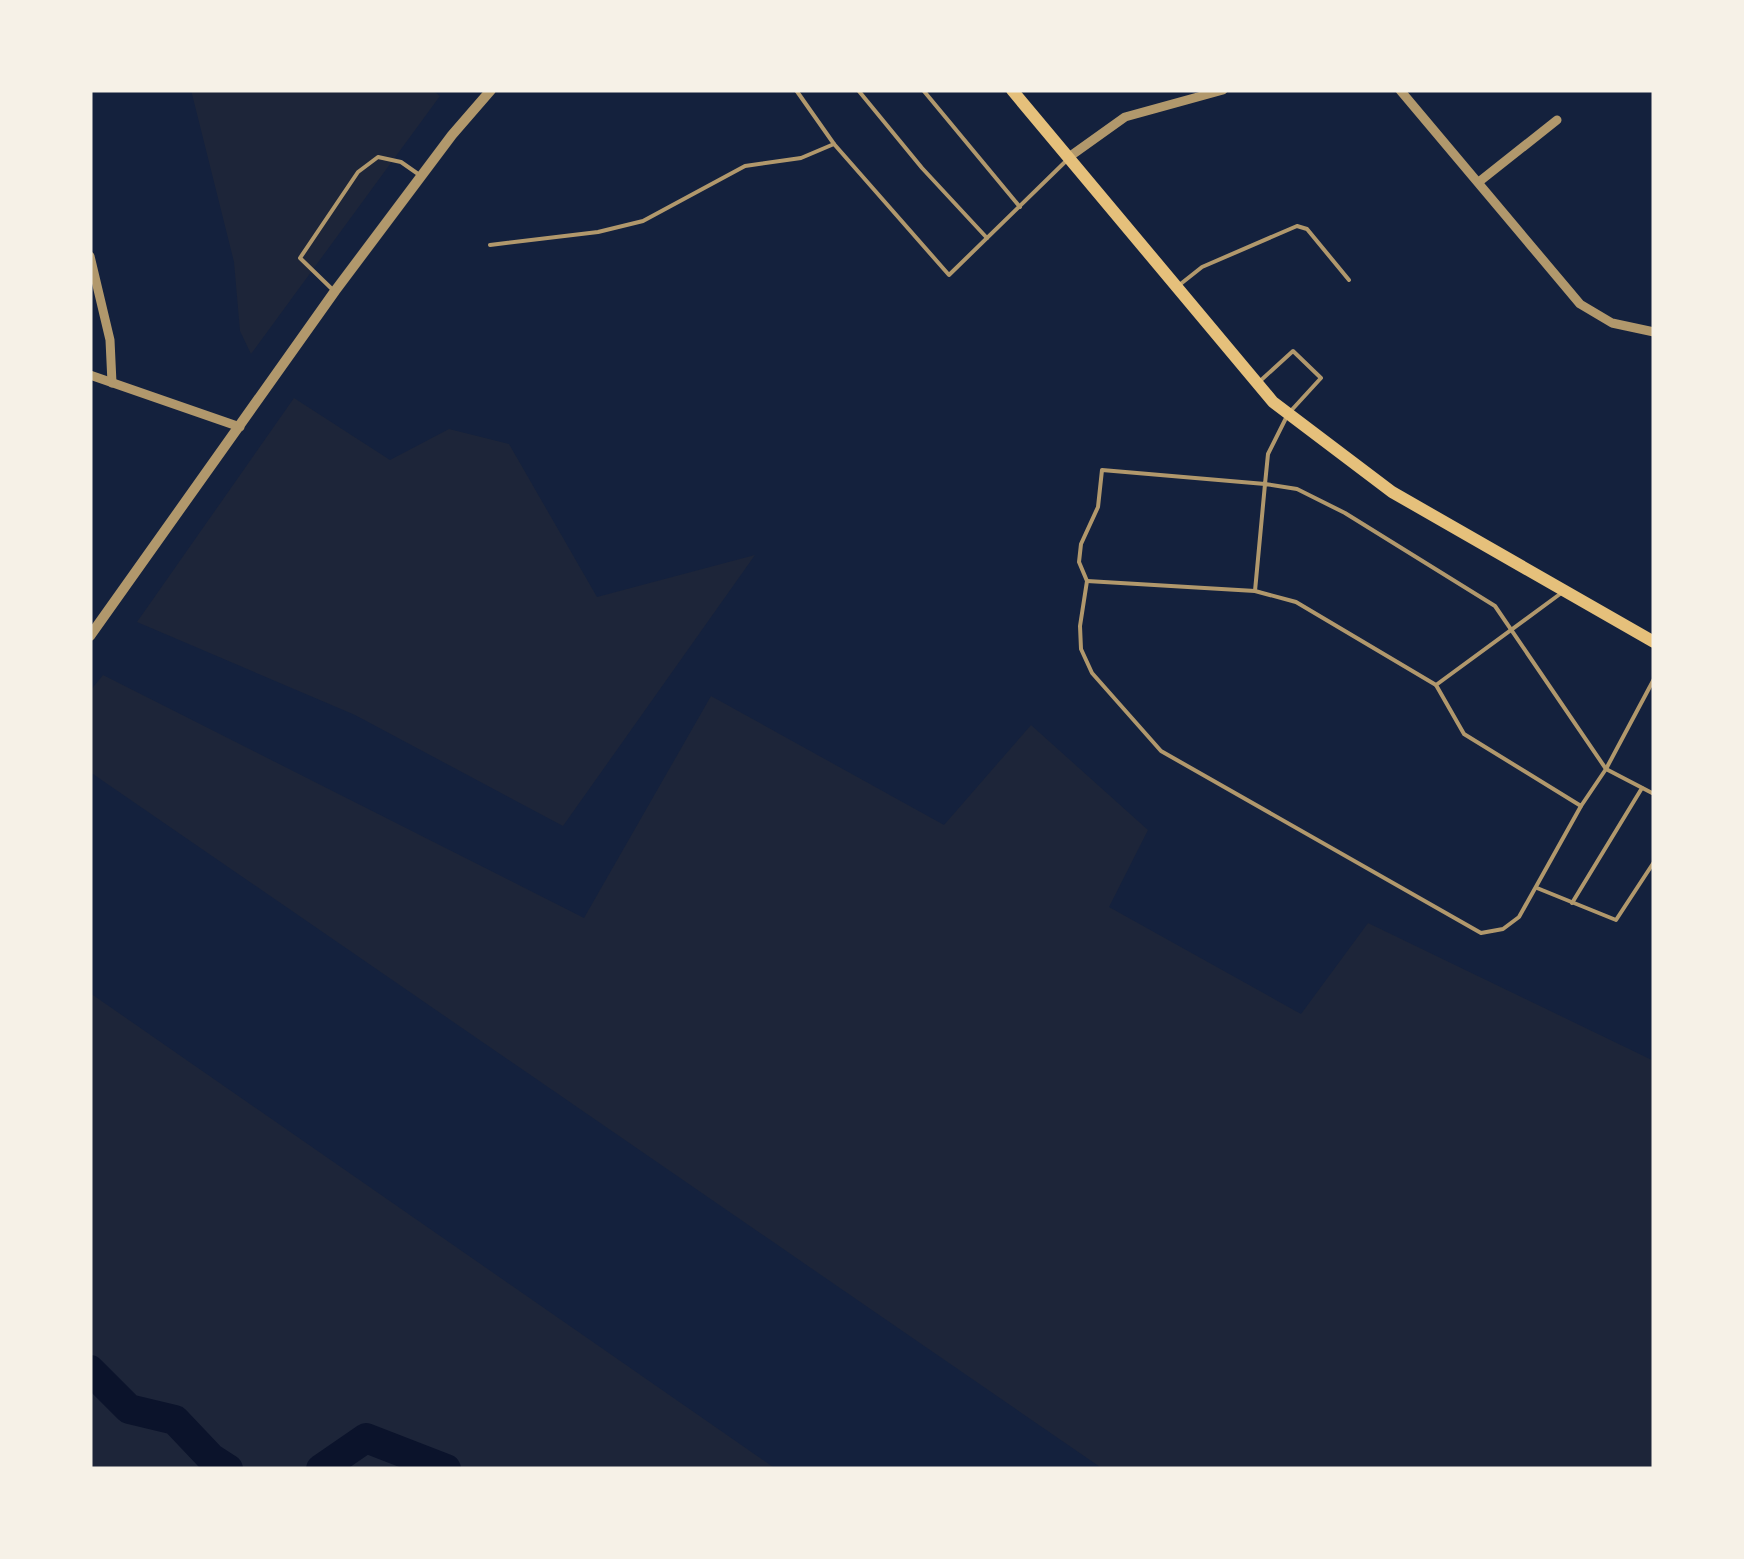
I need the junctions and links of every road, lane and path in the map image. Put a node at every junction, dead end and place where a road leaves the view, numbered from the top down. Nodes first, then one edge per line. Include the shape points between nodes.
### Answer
1 (491, 90) edge
2 (796, 90) edge
3 (858, 90) edge
4 (923, 90) edge
5 (1012, 90) edge
6 (1222, 90) edge
7 (1400, 90) edge
8 (1557, 120) dead end
9 (834, 144) junction
10 (1069, 157) junction
11 (421, 176) junction
12 (1480, 181) junction
13 (1020, 207) junction
14 (987, 238) junction
15 (490, 244) dead end
16 (90, 256) edge
17 (1349, 280) dead end
18 (1178, 286) junction
19 (335, 291) junction
20 (1654, 332) edge
21 (90, 376) edge
22 (112, 383) junction
23 (1256, 384) junction
24 (1288, 414) junction
25 (240, 427) junction
26 (1264, 484) junction
27 (1086, 581) junction
28 (1255, 590) junction
29 (1564, 592) junction
30 (1512, 630) junction
31 (90, 636) edge
32 (1654, 642) edge
33 (1654, 678) edge
34 (1436, 685) junction
35 (1606, 768) junction
36 (1642, 788) junction
37 (1654, 794) edge
38 (1581, 806) junction
39 (1654, 862) edge
40 (1535, 888) junction
41 (1572, 903) junction

1 - 11 street
2 - 9 lane
3 - 14 lane
4 - 13 lane
5 - 10 main road
6 - 10 street via 1125,117
7 - 12 street
8 - 12 street
9 - 14 lane via 949,274
9 - 15 lane via 802,158 745,166 644,221
10 - 13 lane
10 - 18 main road
11 - 19 street
11 - 19 lane via 378,157 358,172 300,258
12 - 20 street via 1580,304 1612,323
13 - 14 lane
16 - 22 street via 110,340
17 - 18 lane via 1307,229 1297,226 1202,267
18 - 23 main road
19 - 25 street
21 - 22 street
22 - 25 street
23 - 24 main road
23 - 24 lane via 1293,351 1321,378
24 - 26 lane via 1268,454
24 - 29 main road via 1392,492
25 - 31 street
26 - 27 lane via 1102,470 1098,507 1081,544
26 - 28 lane
26 - 30 lane via 1297,490 1345,513 1495,606
27 - 28 lane
27 - 40 lane via 1081,649 1092,673 1160,751 1481,933 1519,917
28 - 34 lane via 1296,602
29 - 30 lane
29 - 32 main road
30 - 34 lane
30 - 35 lane
33 - 35 lane
34 - 38 lane via 1464,734
35 - 36 lane
35 - 38 lane
36 - 37 lane
36 - 41 lane
38 - 40 lane
39 - 41 lane via 1619,918
40 - 41 lane

